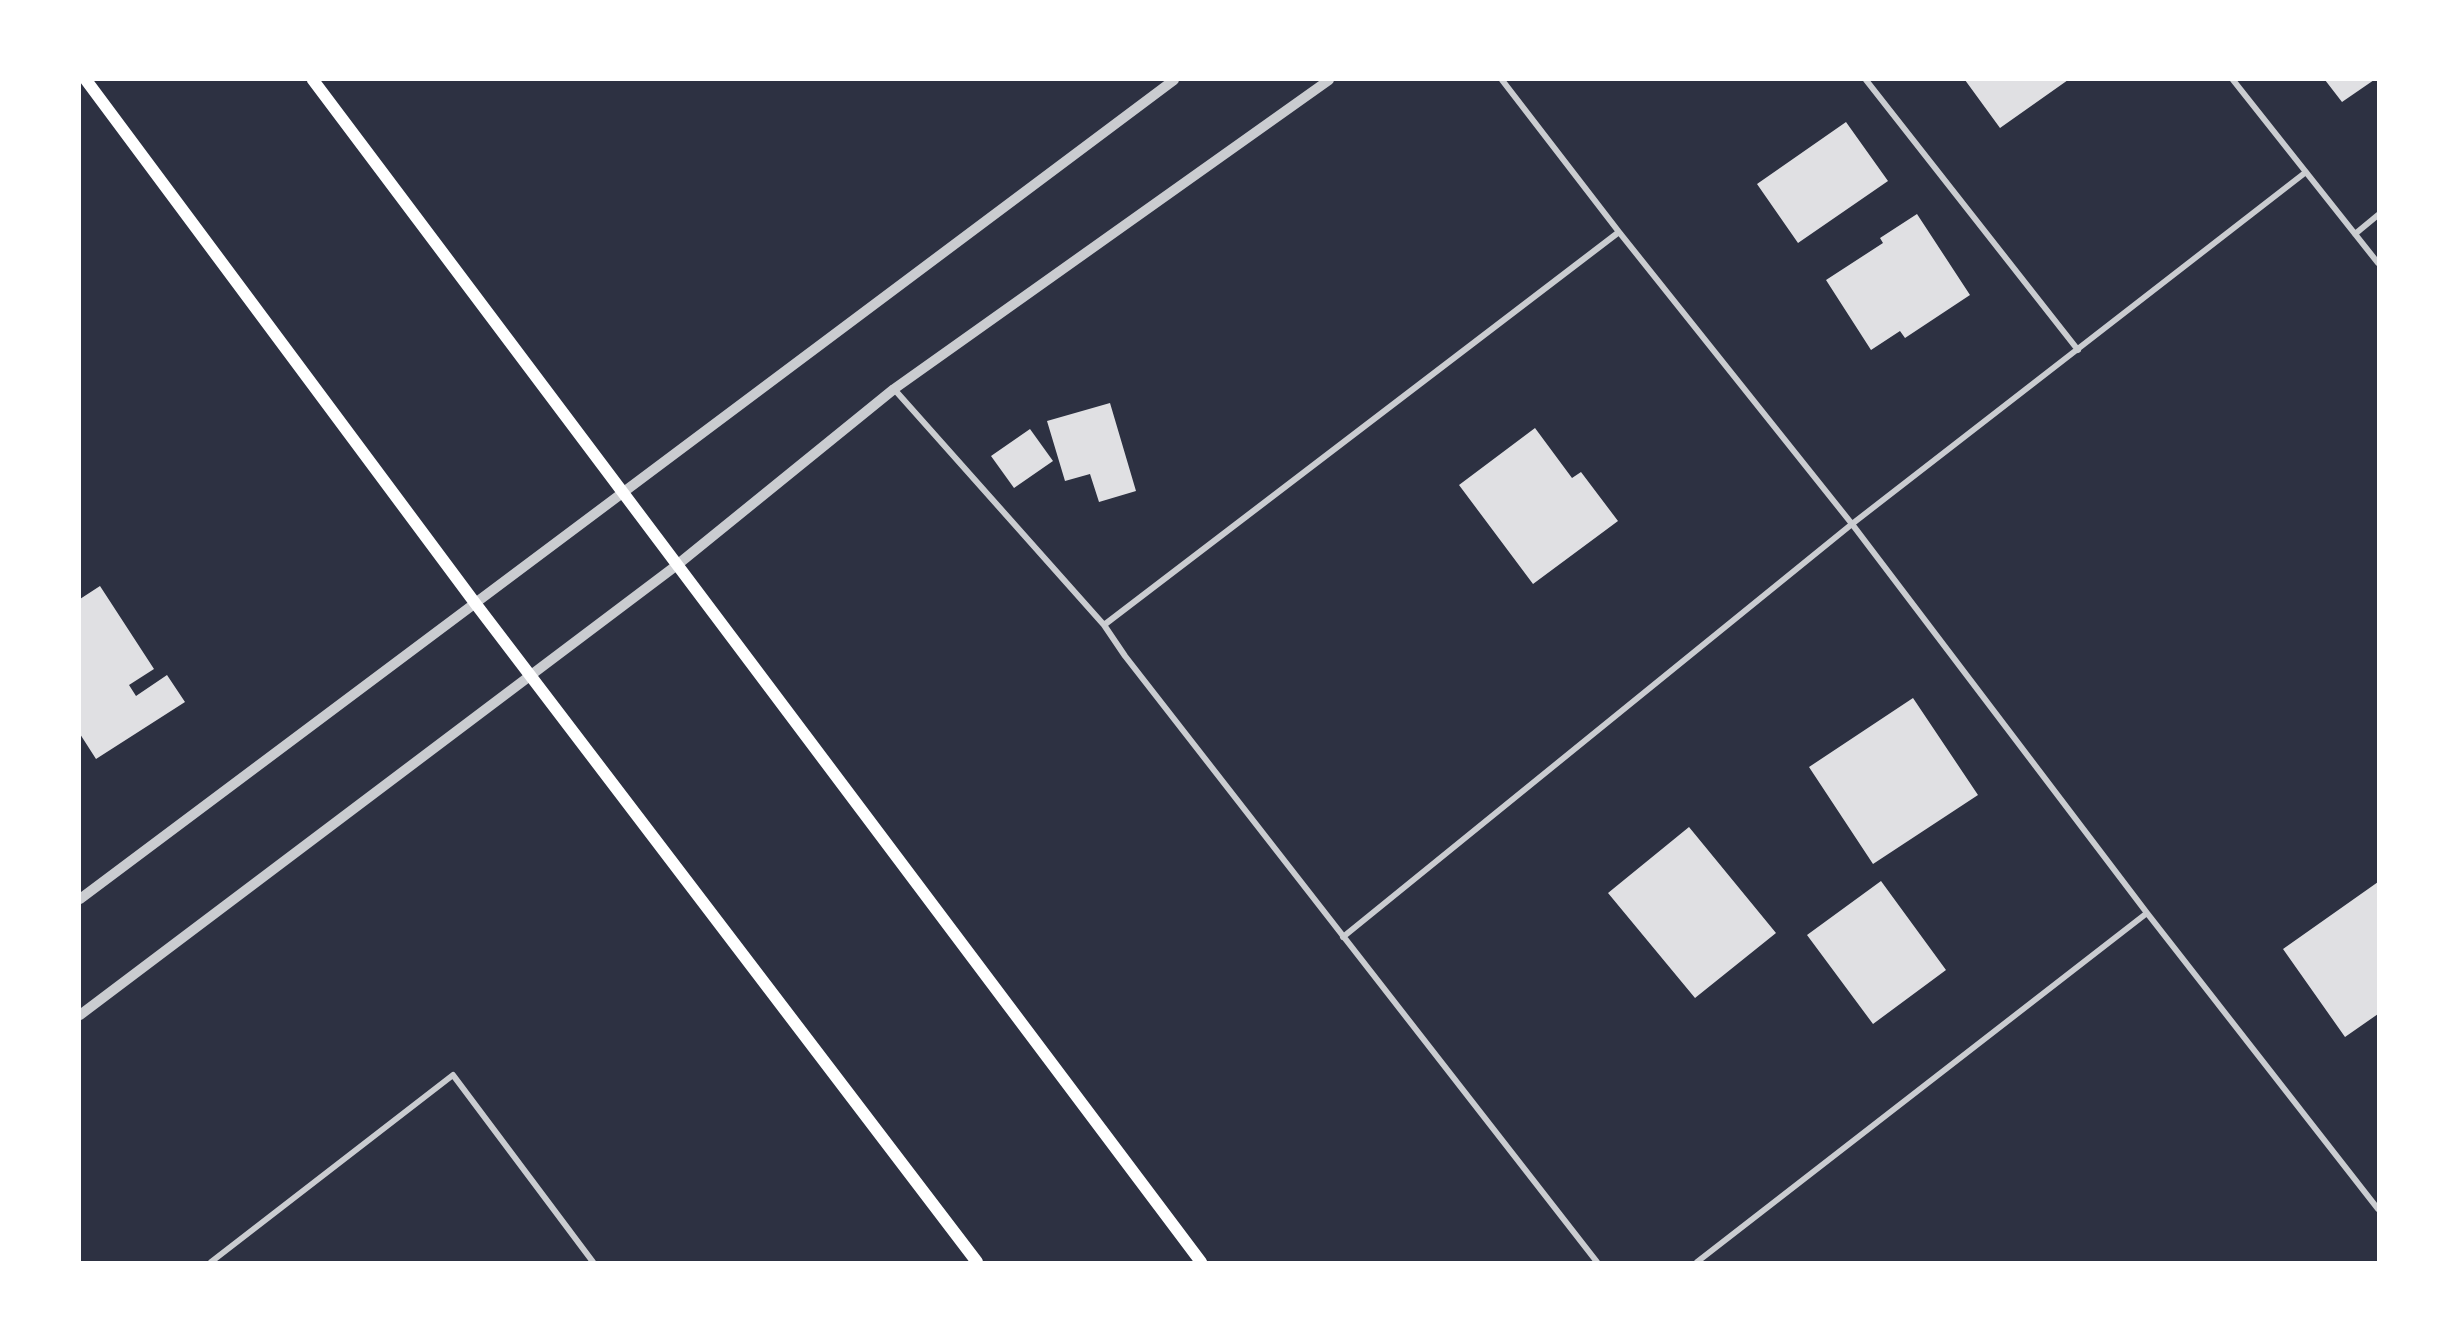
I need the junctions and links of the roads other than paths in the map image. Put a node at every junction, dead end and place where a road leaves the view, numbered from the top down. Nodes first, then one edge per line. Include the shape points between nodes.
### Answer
1 (86, 80) edge
2 (313, 80) edge
3 (1174, 80) edge
4 (1329, 80) edge
5 (1502, 80) edge
6 (1866, 80) edge
7 (2233, 80) edge
8 (2306, 172) junction
9 (2379, 215) edge
10 (1619, 232) junction
11 (2355, 234) junction
12 (2379, 263) edge
13 (2078, 350) junction
14 (894, 389) junction
15 (623, 492) junction
16 (1852, 524) junction
17 (677, 565) junction
18 (475, 603) junction
19 (1104, 625) junction
20 (531, 676) junction
21 (80, 899) edge
22 (2147, 913) junction
23 (1343, 937) junction
24 (80, 1015) edge
25 (2379, 1209) edge
26 (211, 1263) edge
27 (593, 1263) edge
28 (977, 1263) edge
29 (1201, 1263) edge
30 (1597, 1263) edge
31 (1697, 1263) edge

1 - 18 main road
2 - 15 main road
3 - 15 street
4 - 14 street
5 - 10 street
6 - 13 street
7 - 8 street
8 - 11 street
8 - 13 street
9 - 11 street
10 - 16 street
10 - 19 street
11 - 12 street
13 - 16 street
14 - 17 street
14 - 19 street
15 - 17 main road
15 - 18 street
16 - 22 street
16 - 23 street
17 - 20 street
17 - 29 main road
18 - 20 main road
18 - 21 street
19 - 23 street
20 - 24 street
20 - 28 main road
22 - 25 street
22 - 31 street
23 - 30 street
26 - 27 street via 453,1075

